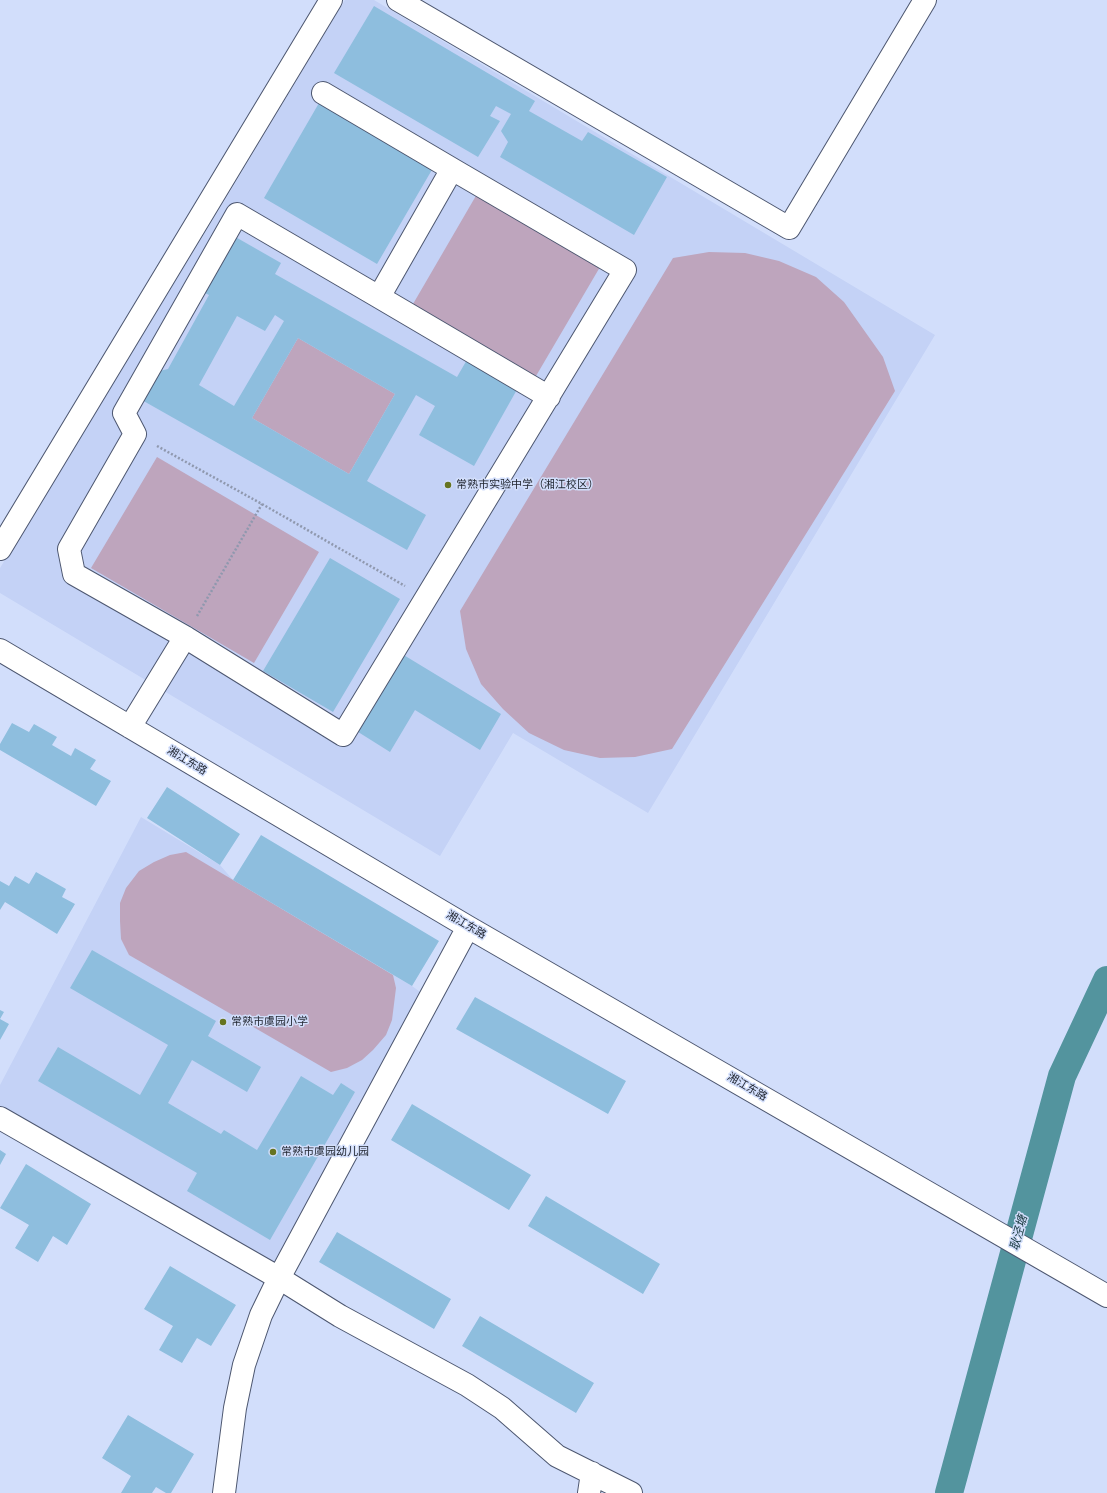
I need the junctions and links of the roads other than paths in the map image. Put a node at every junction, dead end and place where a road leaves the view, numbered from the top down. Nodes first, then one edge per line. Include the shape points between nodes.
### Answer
1 (331, 0) edge
2 (398, 0) edge
3 (925, 0) edge
4 (323, 93) dead end
5 (452, 169) junction
6 (211, 199) junction
7 (237, 214) junction
8 (379, 297) junction
9 (549, 396) junction
10 (0, 549) edge
11 (185, 637) junction
12 (0, 650) edge
13 (130, 727) junction
14 (468, 926) junction
15 (0, 1118) edge
16 (279, 1278) junction
17 (1107, 1296) edge
18 (590, 1483) edge
19 (224, 1493) edge
20 (631, 1493) edge

1 - 6 street
2 - 3 street via 789,228
4 - 5 street
5 - 8 street
5 - 9 street via 625,270
6 - 7 street
6 - 10 street
7 - 8 street
7 - 11 street via 124,413 135,434 69,549 74,574
8 - 9 street
9 - 11 street via 343,735
11 - 13 street
12 - 13 street, 湘江东路
13 - 14 street, 湘江东路
14 - 16 street
14 - 17 street, 湘江东路
15 - 16 street
16 - 18 street via 340,1316 467,1385 502,1408
16 - 19 street via 261,1315 244,1365 235,1408
18 - 20 street

